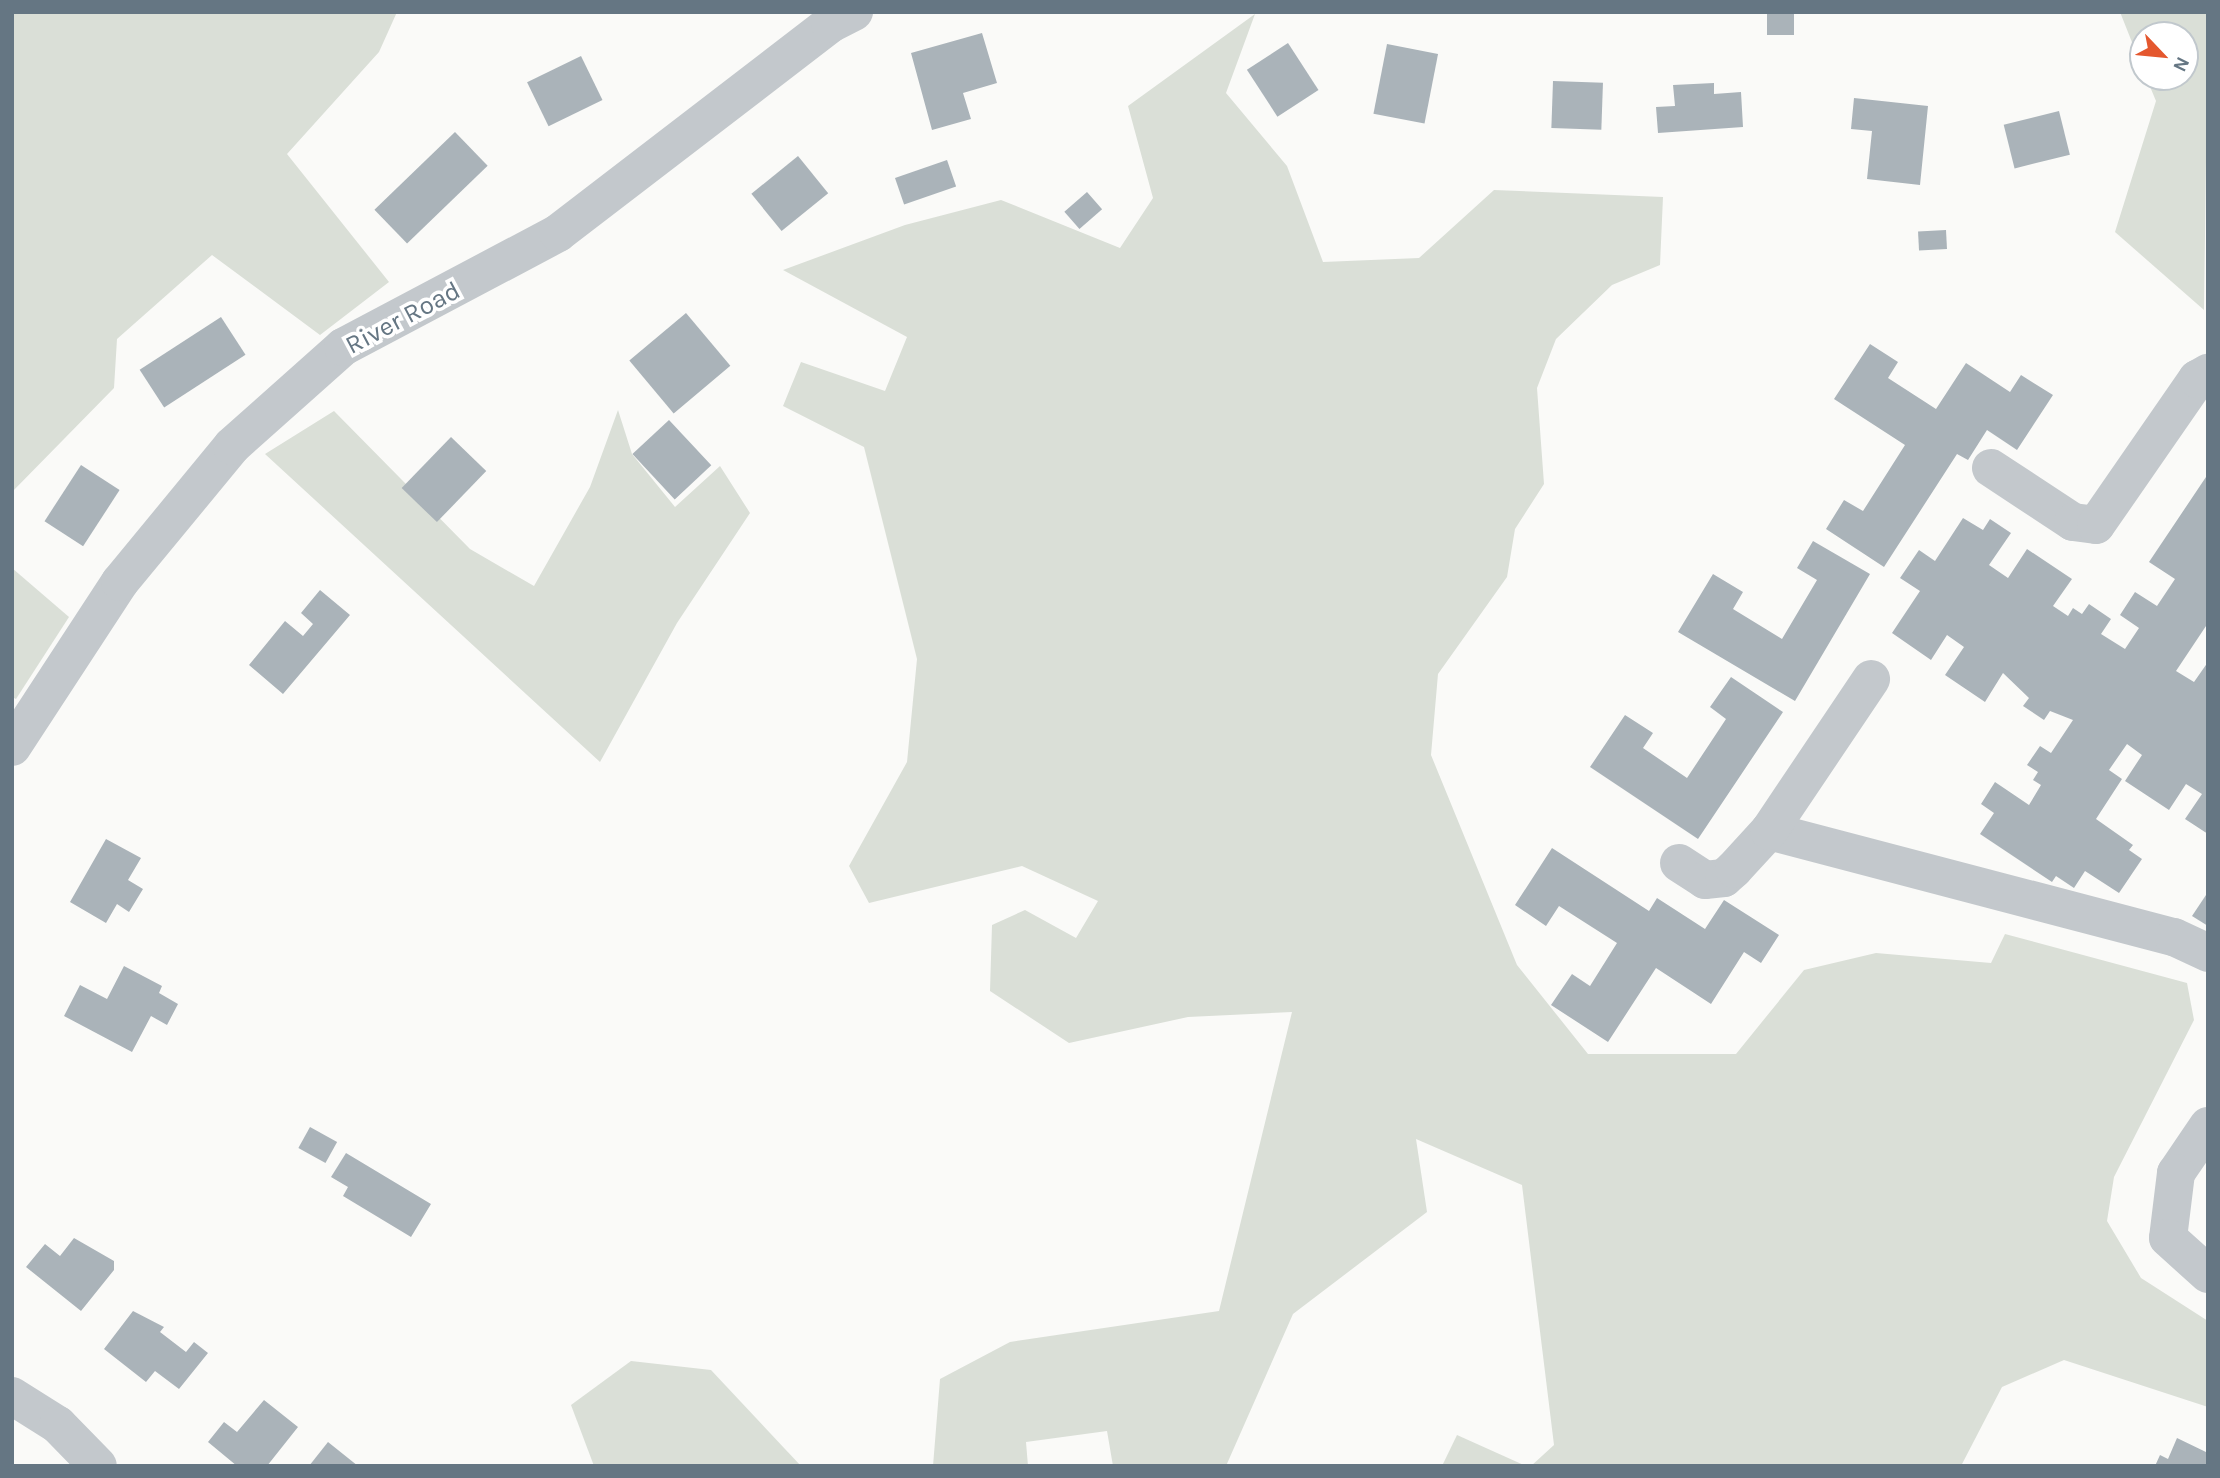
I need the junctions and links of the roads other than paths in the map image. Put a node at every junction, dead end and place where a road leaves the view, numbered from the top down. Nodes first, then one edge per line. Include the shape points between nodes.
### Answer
1 (854, 12) edge
2 (2208, 373) edge
3 (1991, 468) dead end
4 (1871, 679) dead end
5 (12, 747) edge
6 (1769, 831) junction
7 (1679, 863) dead end
8 (2208, 953) edge
9 (2208, 1126) edge
10 (2208, 1274) edge
11 (12, 1396) edge
12 (98, 1466) edge

1 - 5 street, River Road via 830,24 558,233 343,347 223,456 120,582
2 - 3 street via 2197,379 2096,525 2073,522
4 - 6 street
6 - 7 street via 1724,878 1705,880
6 - 8 street via 2174,937
9 - 10 street via 2176,1172 2168,1238
11 - 12 street via 58,1425

